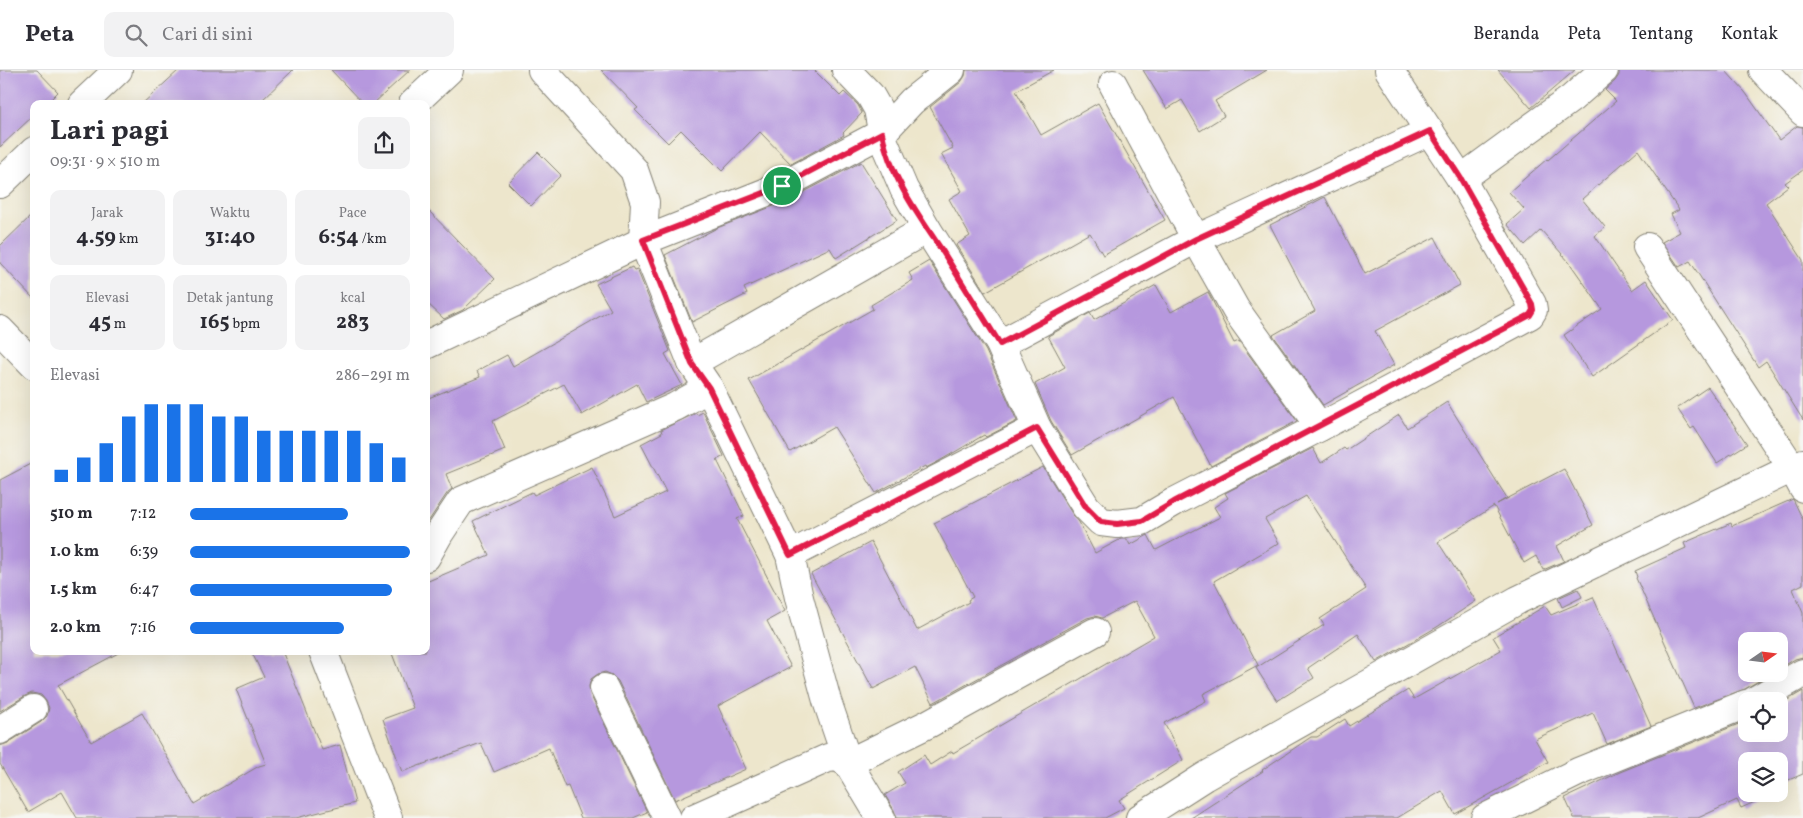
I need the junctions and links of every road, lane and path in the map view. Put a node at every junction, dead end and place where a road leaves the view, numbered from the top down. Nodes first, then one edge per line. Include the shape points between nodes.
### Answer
1 (449, 70) edge
2 (542, 70) edge
3 (846, 70) edge
4 (952, 70) edge
5 (1389, 70) edge
6 (1604, 70) edge
7 (1762, 70) edge
8 (1114, 84) dead end
9 (417, 100) edge
10 (1803, 112) edge
11 (1430, 131) junction
12 (882, 133) junction
13 (30, 155) edge
14 (1461, 179) junction
15 (0, 184) edge
16 (927, 229) junction
17 (1196, 239) junction
18 (643, 240) junction
19 (1647, 247) dead end
20 (0, 330) edge
21 (430, 343) edge
22 (1000, 344) junction
23 (30, 361) edge
24 (692, 364) junction
25 (709, 388) junction
26 (1320, 427) junction
27 (1037, 428) junction
28 (1800, 474) edge
29 (430, 550) edge
30 (790, 555) junction
31 (1095, 632) dead end
32 (325, 655) edge
33 (1803, 673) edge
34 (604, 688) dead end
35 (1770, 692) edge
36 (1738, 707) edge
37 (33, 709) dead end
38 (0, 730) edge
39 (848, 763) junction
40 (388, 818) edge
41 (667, 818) edge
42 (694, 818) edge
43 (881, 818) edge
44 (1140, 818) edge
45 (1485, 818) edge

1 - 9 street
2 - 18 street via 634,170 645,202
3 - 12 street via 870,95 878,109
4 - 12 street via 912,101
5 - 11 street
6 - 14 street via 1572,98
7 - 10 street
8 - 17 street
11 - 14 street
11 - 17 street
12 - 16 street via 892,164
12 - 18 street via 782,186
13 - 15 street
14 - 26 street via 1533,310 1530,315
16 - 22 street
16 - 24 street
17 - 22 street
17 - 26 street via 1236,310
18 - 21 street
18 - 24 street
19 - 28 street
20 - 23 street
22 - 27 street
24 - 25 street
25 - 29 street via 676,407 461,501
25 - 30 street
26 - 27 street via 1142,521 1117,524 1101,522 1086,507
27 - 30 street
28 - 44 street via 1518,600 1204,777
30 - 39 street via 824,692
31 - 39 street via 928,724
32 - 40 street
33 - 35 street
34 - 41 street
36 - 45 street via 1578,772
37 - 38 street
39 - 42 street via 837,757 828,758
39 - 43 street

